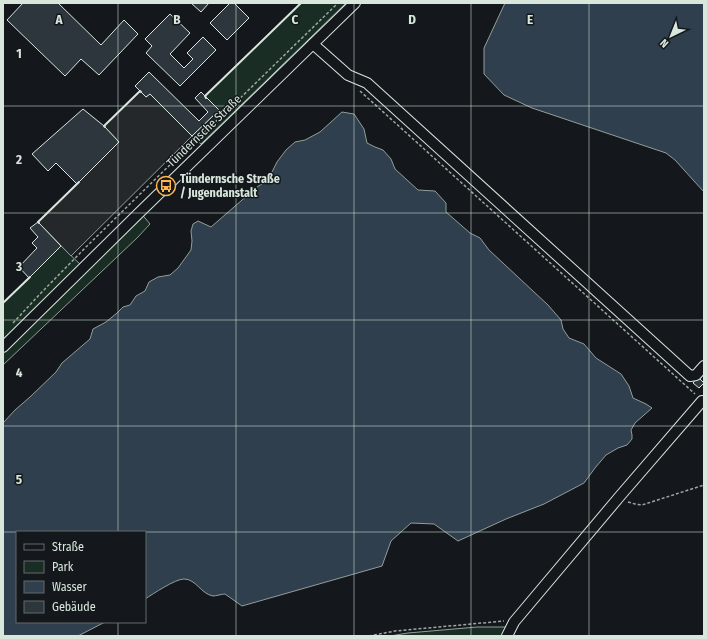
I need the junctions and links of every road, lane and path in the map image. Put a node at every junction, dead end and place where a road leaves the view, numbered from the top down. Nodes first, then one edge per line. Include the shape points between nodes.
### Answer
1 (338, 3) edge
2 (356, 3) edge
3 (313, 44) junction
4 (359, 90) dead end
5 (8, 327) dead end
6 (3, 347) edge
7 (704, 366) edge
8 (702, 401) joint
9 (704, 485) edge
10 (620, 496) junction
11 (514, 622) junction
12 (369, 636) edge
13 (507, 636) edge

1 - 5 path via 87,246
2 - 3 street, Tündernsche Straße
3 - 6 street, Tündernsche Straße
3 - 7 street via 348,75 367,83 690,376 696,375
4 - 8 path
8 - 10 street
9 - 10 path via 642,505 629,503
10 - 11 street
11 - 12 path via 395,631
11 - 13 street

